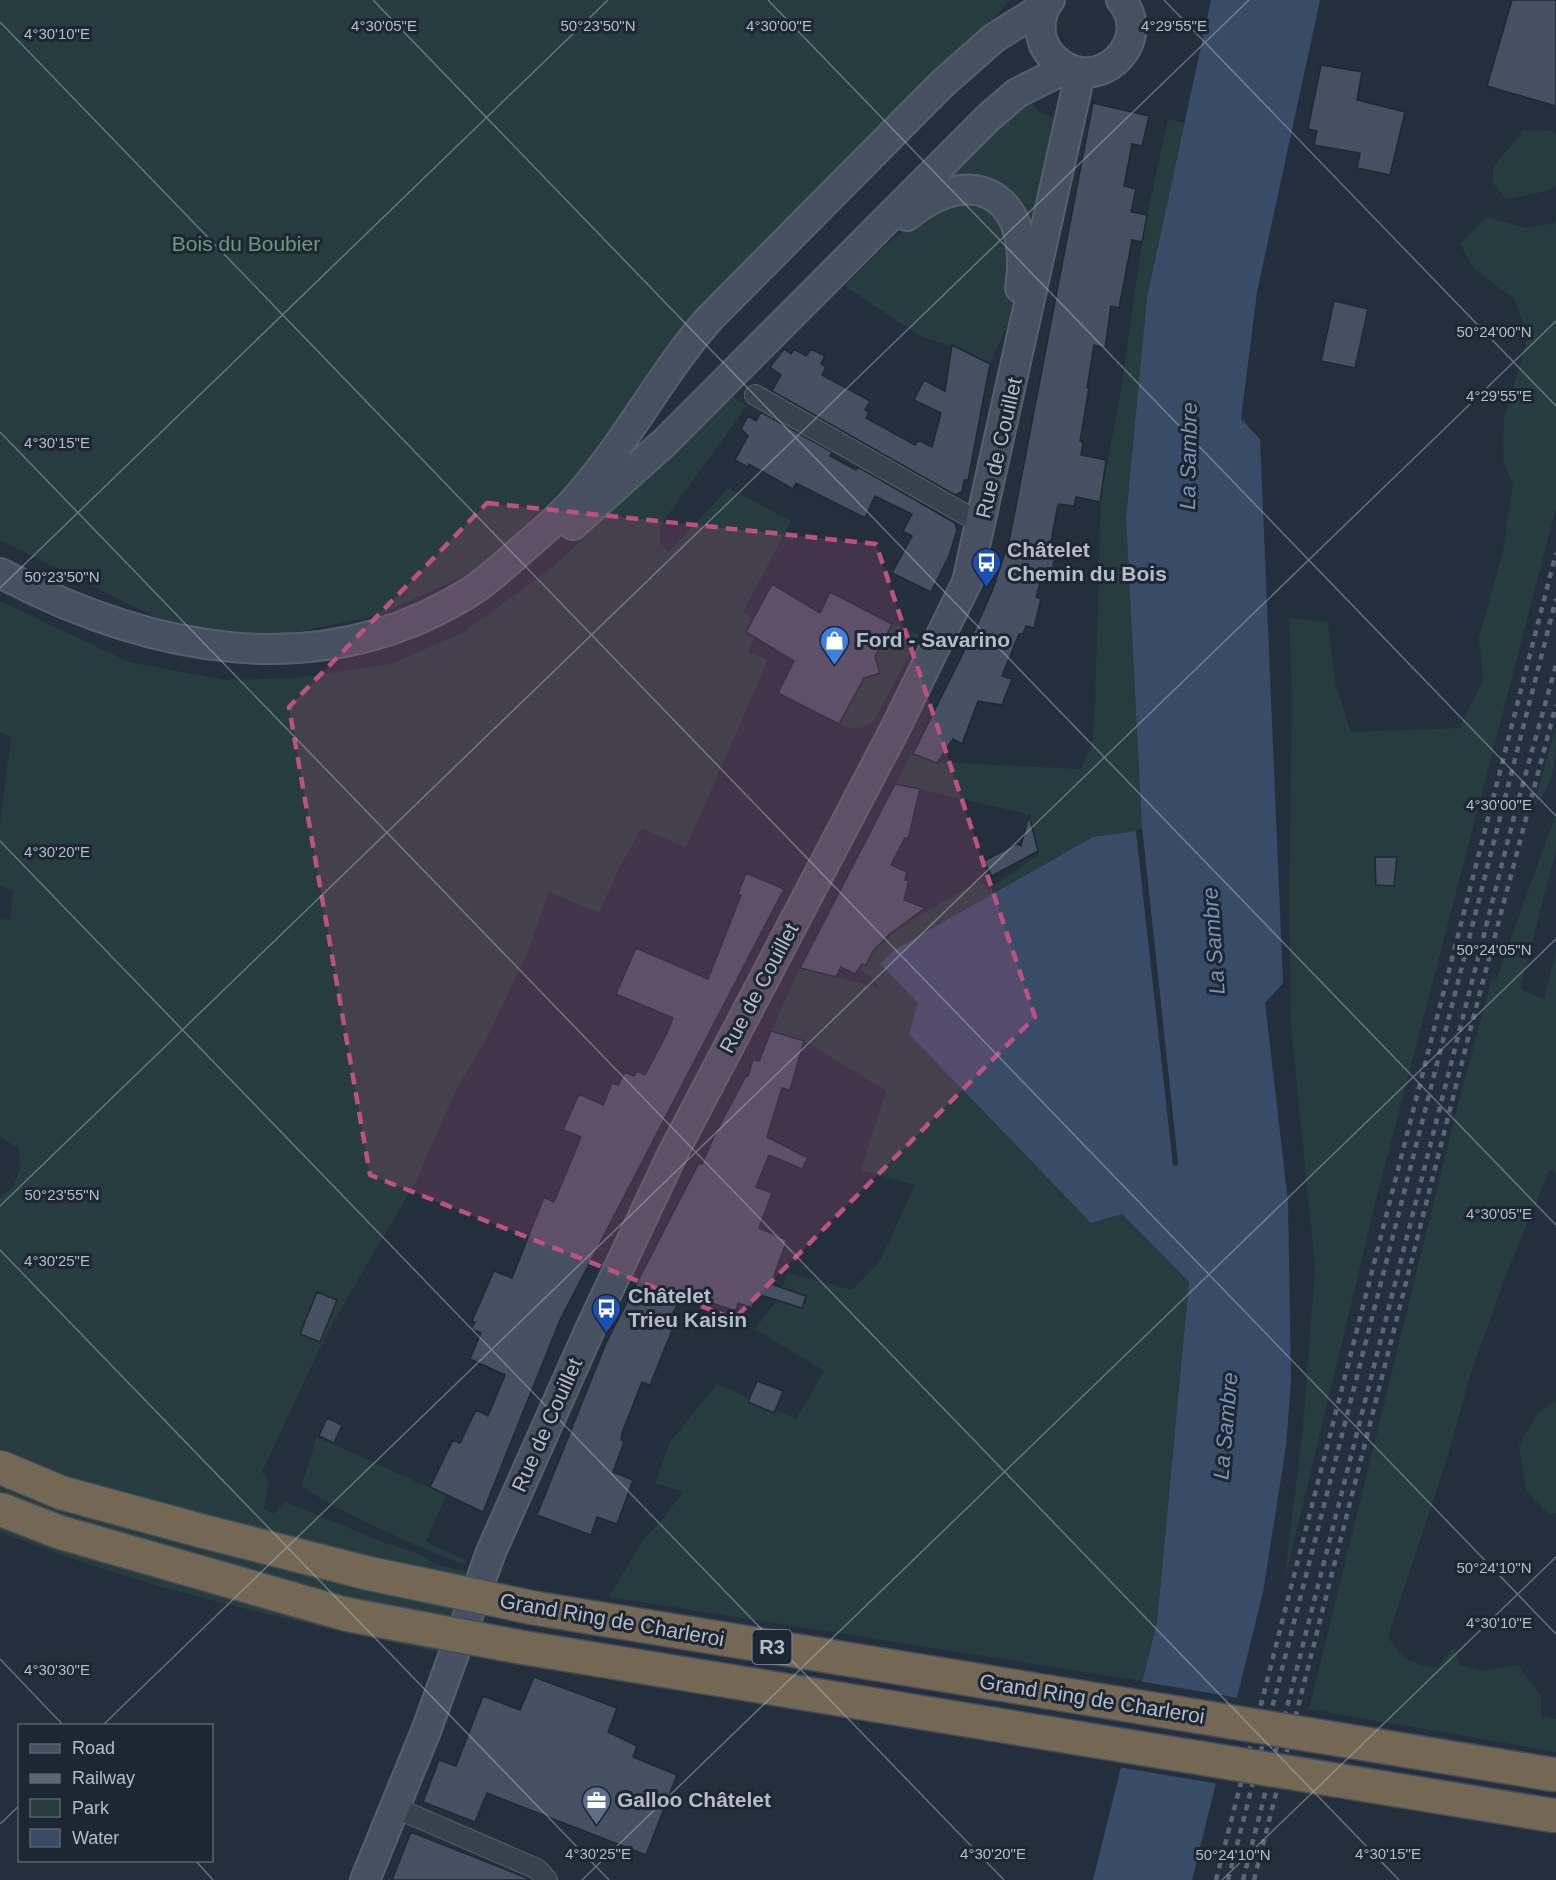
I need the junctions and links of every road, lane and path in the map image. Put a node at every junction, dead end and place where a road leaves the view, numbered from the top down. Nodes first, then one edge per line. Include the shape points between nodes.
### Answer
1 (1121, 0) edge
2 (1047, 3) edge
3 (1073, 71) junction
4 (828, 278) junction
5 (1023, 340) junction
6 (755, 395) dead end
7 (982, 524) junction
8 (0, 573) edge
9 (0, 590) edge
10 (0, 1467) edge
11 (0, 1509) edge
12 (1556, 1775) edge
13 (394, 1807) junction
14 (1556, 1816) edge
15 (365, 1880) edge
16 (547, 1880) edge

1 - 3 main road via 1131,19 1130,40 1123,55 1096,72
2 - 3 main road via 1040,26 1042,42 1050,56
2 - 8 main road via 994,38 935,92 686,344 581,494 493,575 447,605 387,631 339,643 294,649 228,648 177,641 117,625
3 - 4 main road via 1017,93
3 - 5 main road, Rue de Couillet
4 - 5 main road via 855,262 917,207 938,194 976,189 991,195 1015,221 1023,256 1016,313
4 - 9 main road via 664,442 521,571 452,619 388,646 286,665 208,662 109,638
5 - 7 main road, Rue de Couillet
6 - 7 street
7 - 13 main road, Rue de Couillet via 962,592 896,727 672,1155 591,1327 491,1552
10 - 12 highway, Grand Ring de Charleroi / R3, bridge via 62,1493 202,1531 367,1573 534,1608
11 - 14 highway, Grand Ring de Charleroi / R3, bridge via 59,1532 345,1614 520,1647
13 - 15 main road, Rue de Couillet
13 - 16 street via 537,1869

